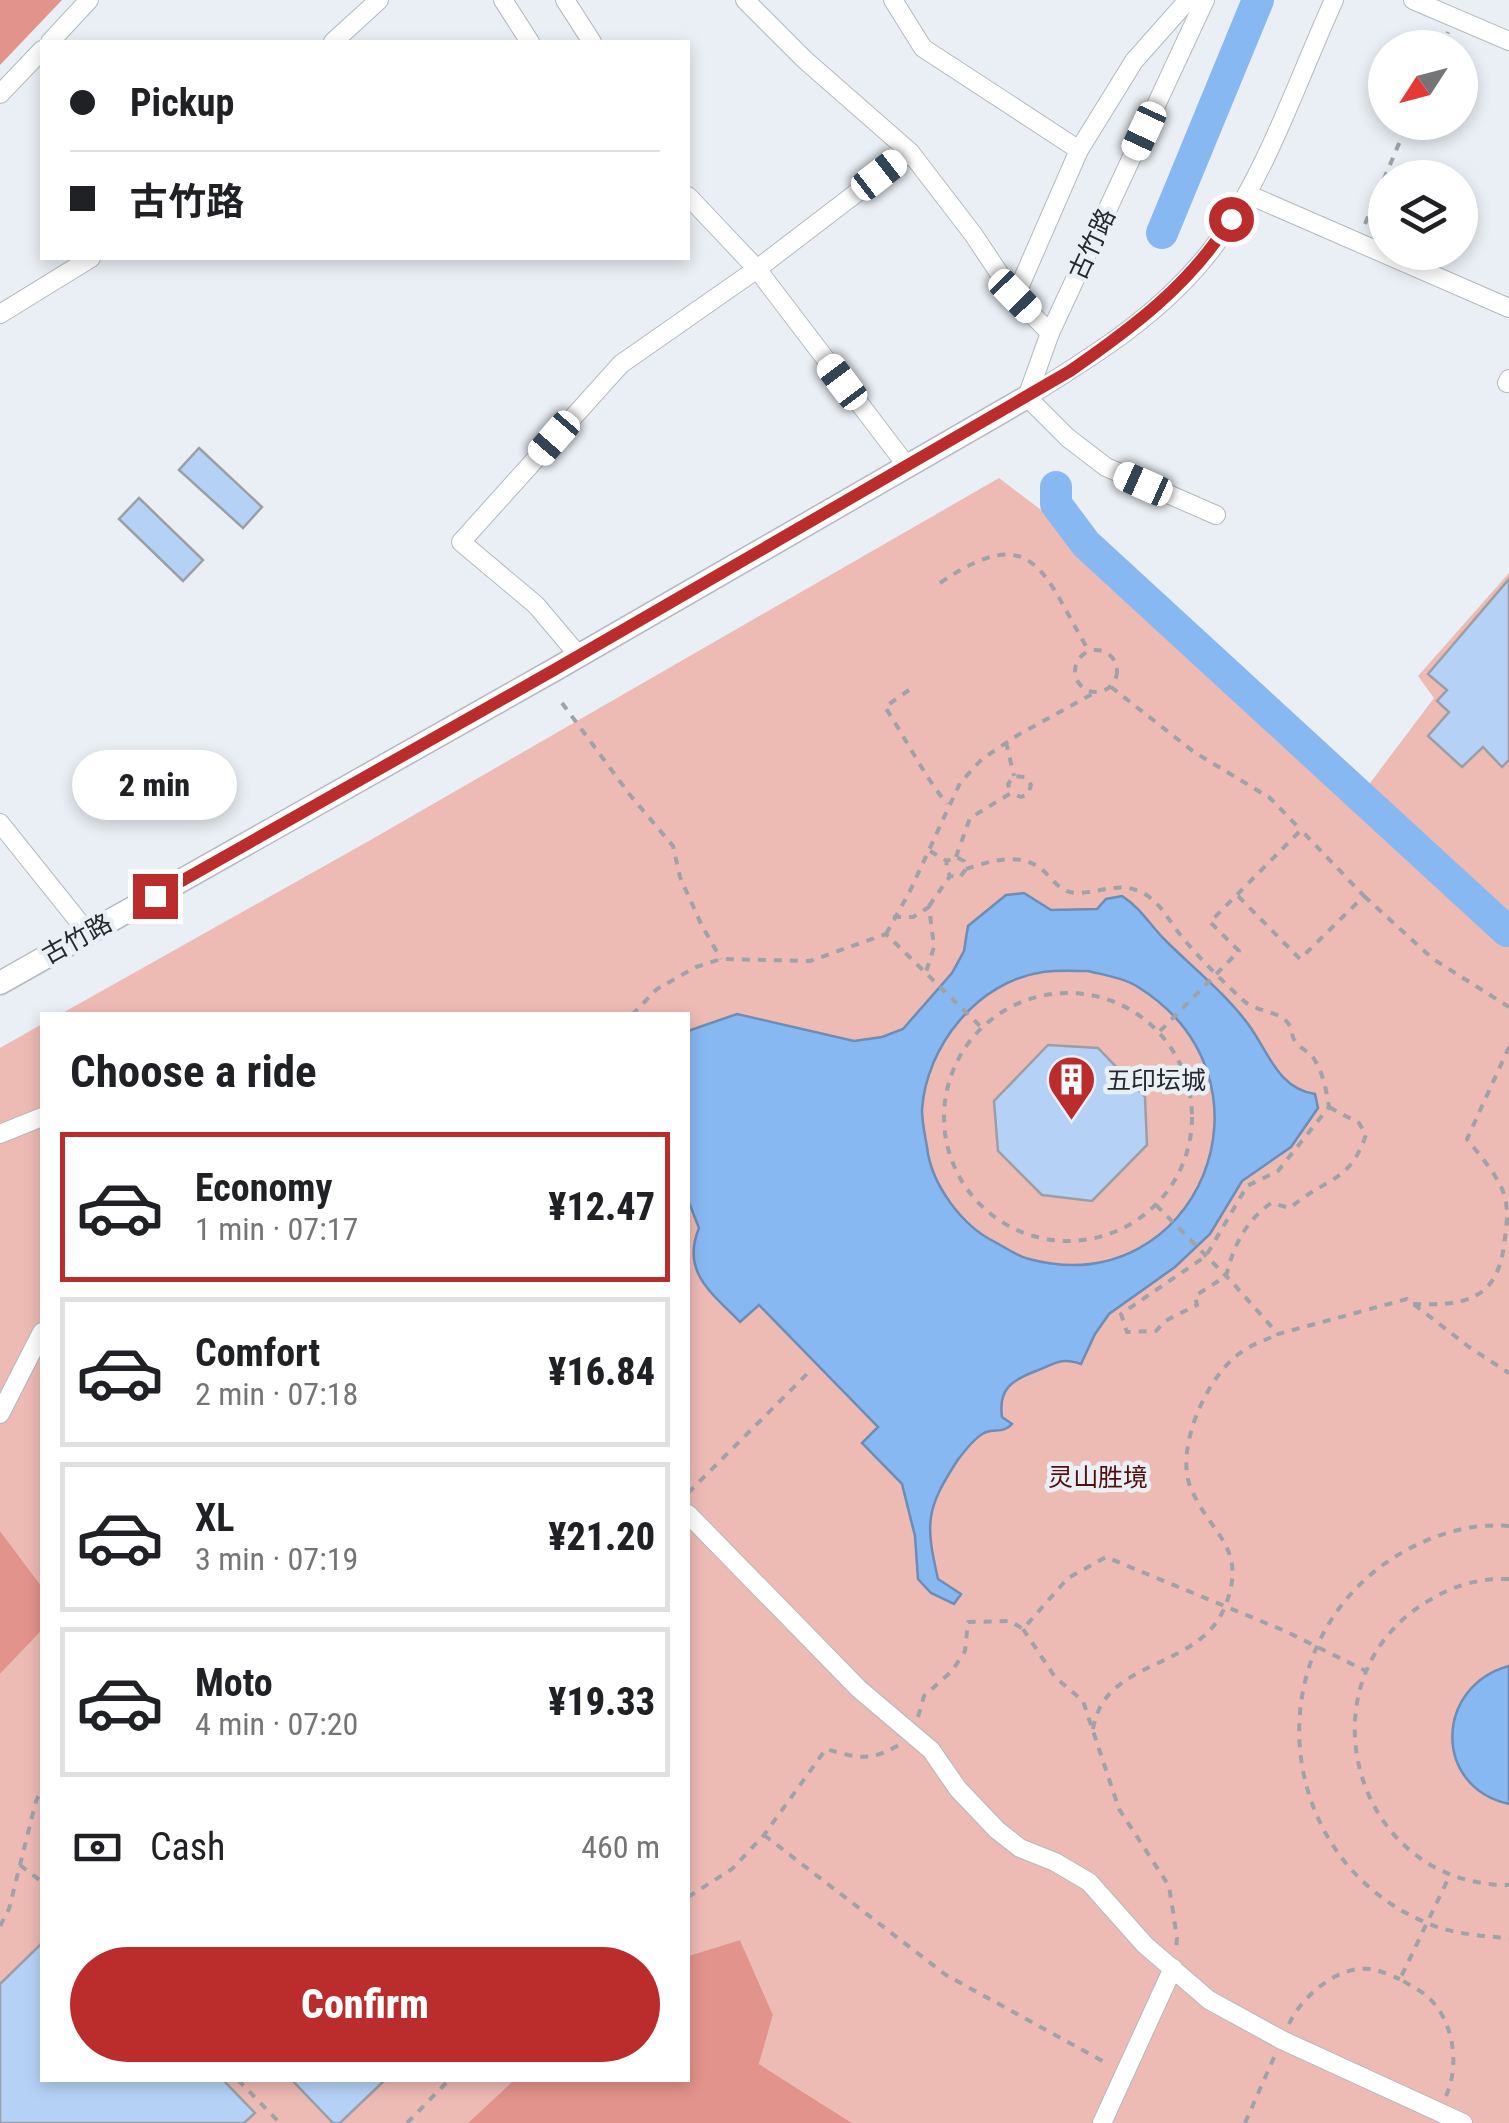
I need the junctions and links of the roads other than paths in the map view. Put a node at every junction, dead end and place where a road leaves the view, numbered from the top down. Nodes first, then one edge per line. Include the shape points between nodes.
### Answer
1 (89, 0) edge
2 (380, 0) edge
3 (502, 0) edge
4 (565, 0) edge
5 (745, 0) edge
6 (893, 0) edge
7 (1188, 0) edge
8 (1205, 0) edge
9 (1334, 0) edge
10 (1413, 0) edge
11 (52, 40) edge
12 (335, 40) edge
13 (529, 40) edge
14 (591, 40) edge
15 (1509, 41) edge
16 (40, 52) edge
17 (0, 94) edge
18 (1079, 150) junction
19 (910, 152) junction
20 (1247, 194) junction
21 (690, 198) edge
22 (88, 260) edge
23 (756, 270) junction
24 (1015, 296) junction
25 (1509, 308) edge
26 (0, 314) edge
27 (1050, 333) junction
28 (1027, 397) junction
29 (907, 466) junction
30 (1216, 516) dead end
31 (579, 656) junction
32 (0, 823) edge
33 (88, 933) junction
34 (0, 983) edge
35 (40, 1117) edge
36 (0, 1134) edge
37 (40, 1336) edge
38 (0, 1414) edge
39 (690, 1516) edge
40 (1173, 1968) junction
41 (1102, 2123) edge
42 (1463, 2123) edge

1 - 11 street
2 - 12 street
3 - 13 street
4 - 14 street
5 - 19 street
6 - 18 street via 923,48
7 - 18 street via 1134,61
8 - 27 street, 古竹路
9 - 20 street
10 - 15 street
16 - 17 street
18 - 24 street
19 - 23 street
19 - 24 street
20 - 25 street
20 - 28 street via 1178,287 1136,325
21 - 23 street
22 - 26 street
23 - 29 street
23 - 31 street via 621,364 462,542 536,605
24 - 27 street
27 - 28 street, 古竹路
28 - 29 main road, 古竹路
28 - 30 street via 1106,468
29 - 31 main road, 古竹路
31 - 33 main road, 古竹路
32 - 33 street
33 - 34 main road, 古竹路
35 - 36 street
37 - 38 street
39 - 40 street via 859,1689 931,1750 996,1830 1089,1882
40 - 41 street
40 - 42 street via 1209,2000 1282,2040

